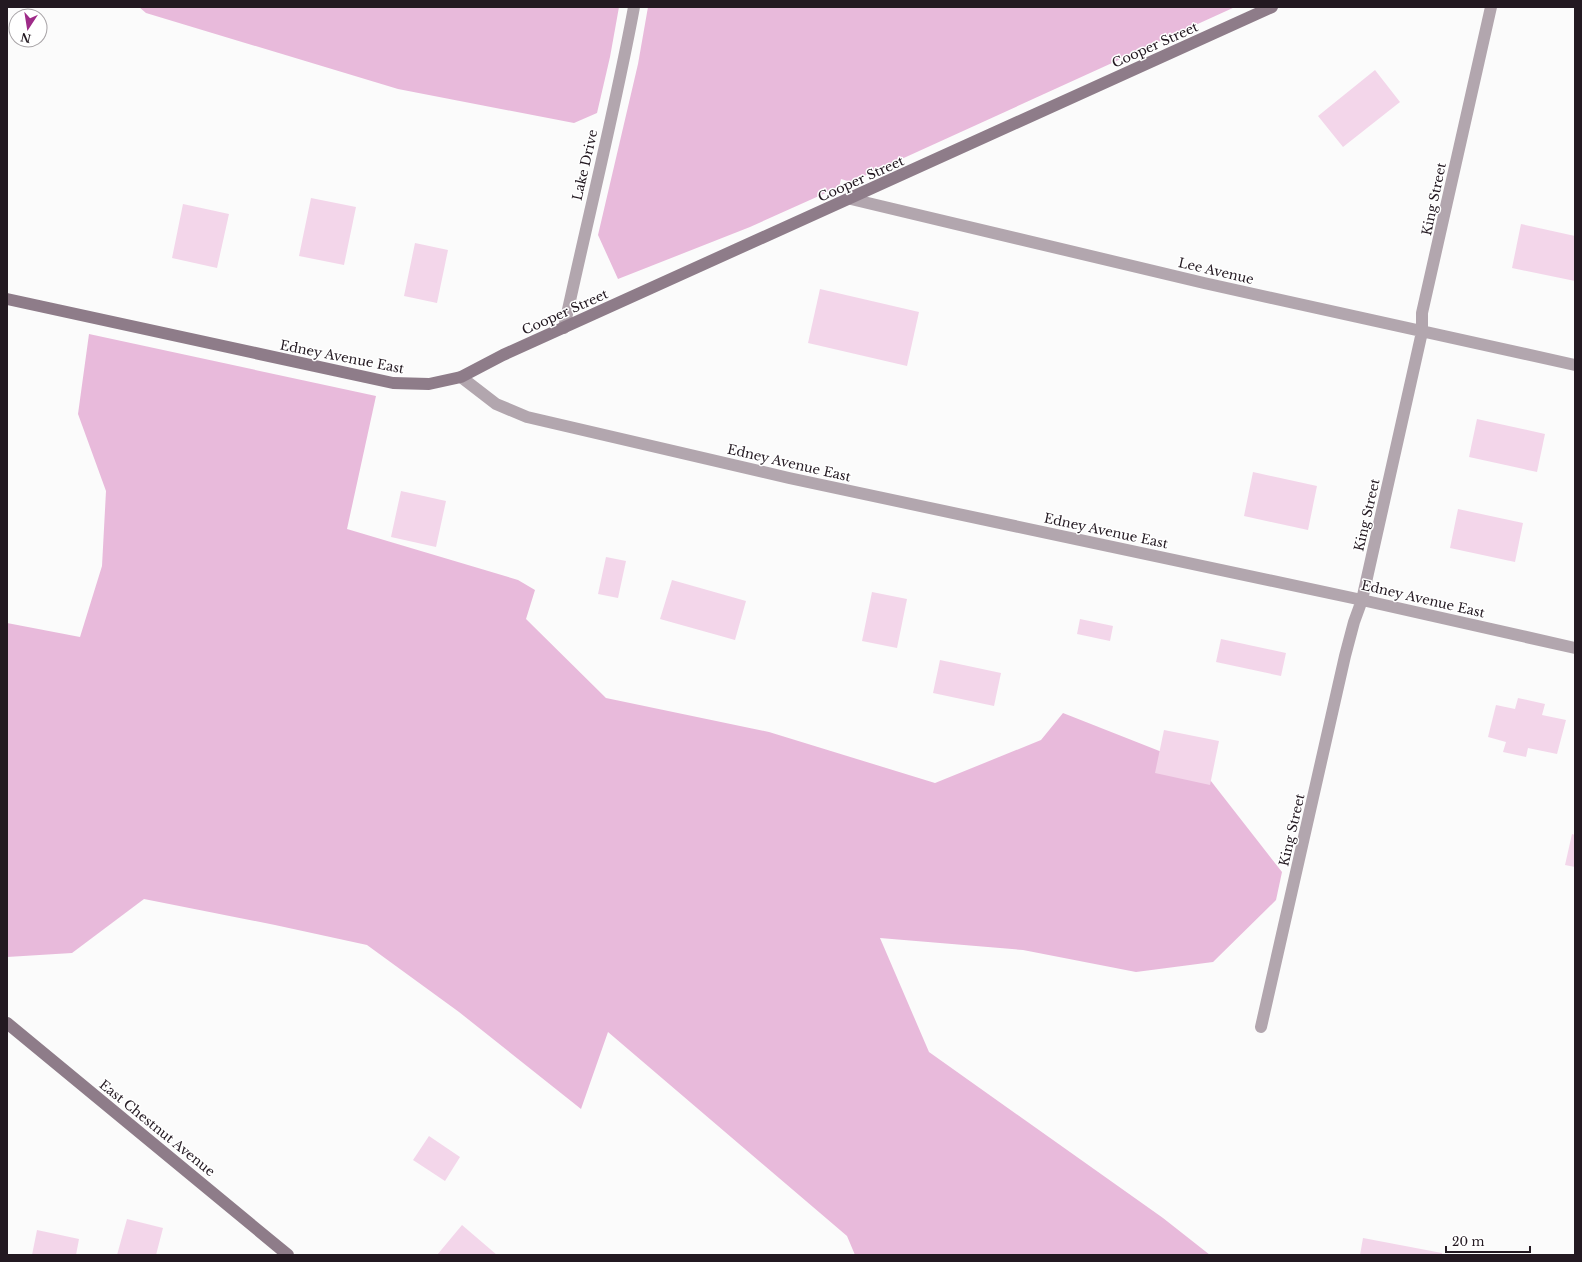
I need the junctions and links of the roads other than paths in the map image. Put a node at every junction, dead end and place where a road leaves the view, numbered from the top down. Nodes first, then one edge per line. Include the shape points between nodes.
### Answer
1 (634, 7) edge
2 (1272, 7) edge
3 (1491, 7) edge
4 (851, 199) junction
5 (7, 299) edge
6 (564, 328) junction
7 (1422, 332) junction
8 (1575, 365) edge
9 (461, 377) junction
10 (1362, 600) junction
11 (1575, 648) edge
12 (7, 1023) edge
13 (1261, 1027) dead end
14 (288, 1255) edge

1 - 6 street, Lake Drive
2 - 4 street, Cooper Street
3 - 7 street, King Street via 1422,313
4 - 6 street, Cooper Street
4 - 7 street, Lee Avenue
5 - 9 street, Edney Avenue East via 393,383 429,384
6 - 9 street, Cooper Street
7 - 8 street, Lee Avenue
7 - 10 street, King Street
9 - 10 street, Edney Avenue East via 496,404 528,417 789,478
10 - 11 street, Edney Avenue East
10 - 13 street, King Street via 1345,656
12 - 14 street, East Chestnut Avenue

